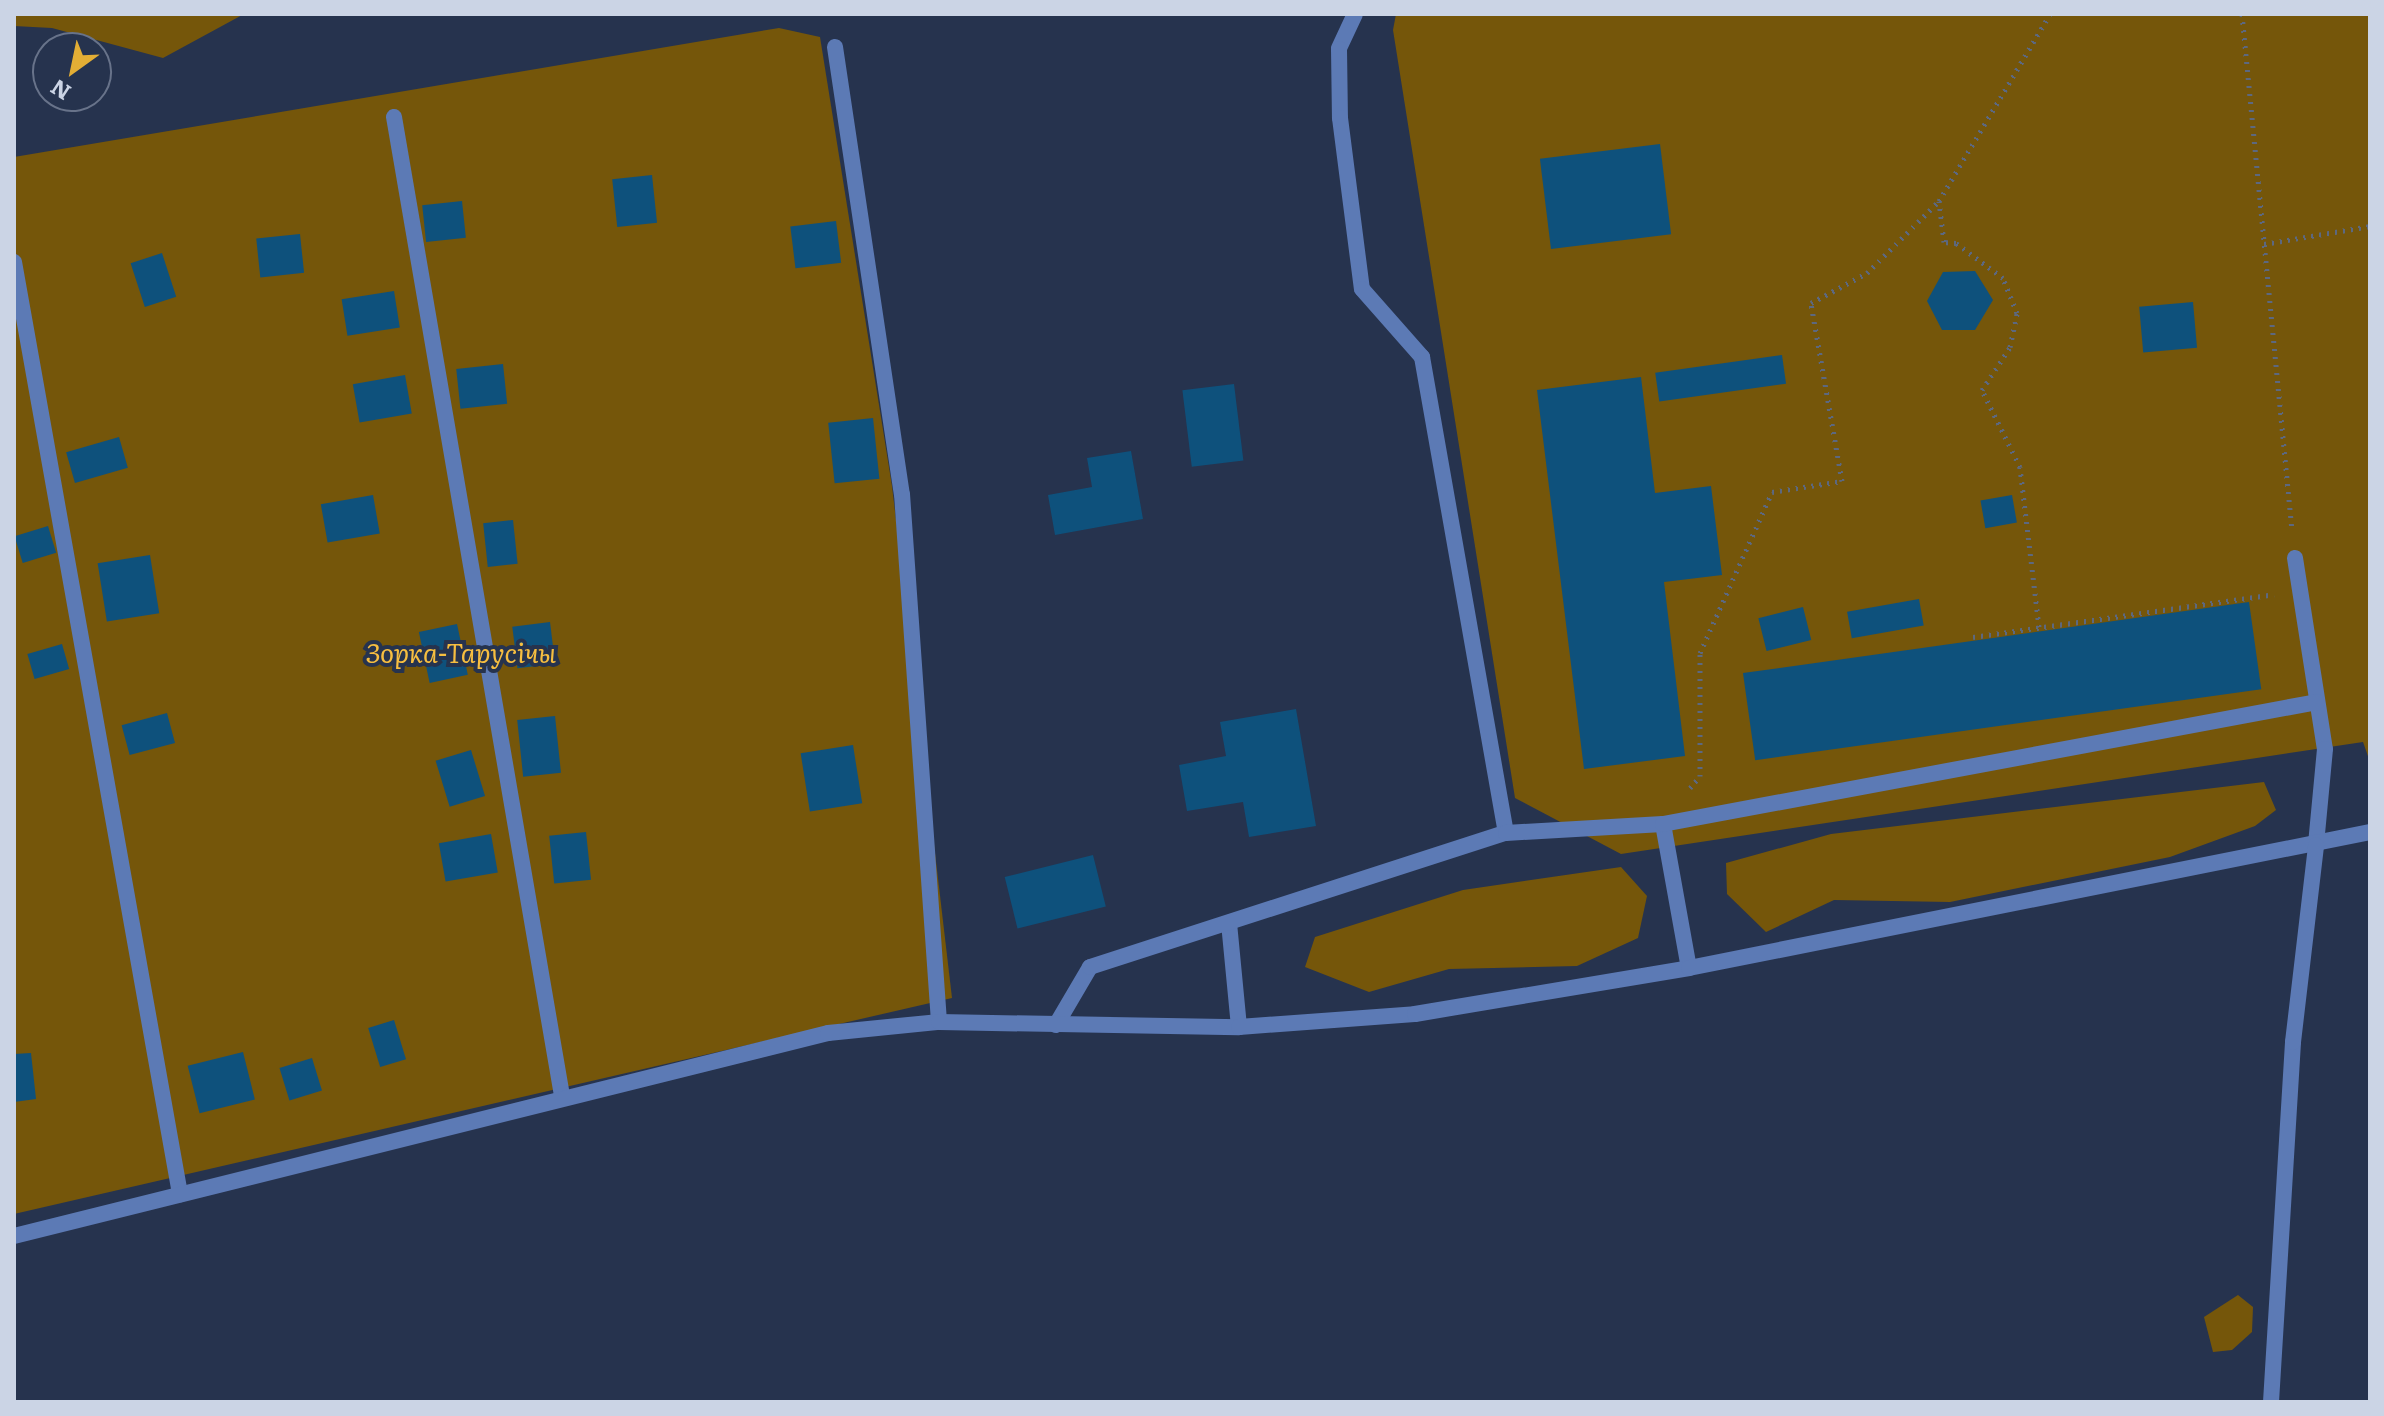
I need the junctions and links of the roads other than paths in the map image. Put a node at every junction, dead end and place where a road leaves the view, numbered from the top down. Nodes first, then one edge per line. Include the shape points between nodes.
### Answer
1 (1355, 14) edge
2 (835, 47) dead end
3 (394, 117) dead end
4 (14, 262) edge
5 (2295, 558) road end
6 (2317, 702) junction
7 (1663, 824) junction
8 (2370, 832) edge
9 (1506, 833) junction
10 (2316, 845) junction
11 (1229, 923) junction
12 (1689, 968) junction
13 (939, 1022) junction
14 (1056, 1025) junction
15 (1239, 1027) junction
16 (562, 1096) junction
17 (180, 1194) junction
18 (14, 1236) edge
19 (2271, 1402) edge

1 - 9 street via 1339,49 1340,118 1362,289 1422,357
2 - 13 street via 902,494
3 - 16 street
4 - 17 street
5 - 6 street
6 - 7 street
6 - 10 street via 2325,749
7 - 9 street
7 - 12 street
8 - 10 street
9 - 11 street
10 - 12 street
10 - 19 street via 2293,1042
11 - 14 street via 1090,967
11 - 15 street
12 - 15 street via 1415,1014
13 - 14 street
13 - 16 street via 828,1033
14 - 15 street
16 - 17 street
17 - 18 street

